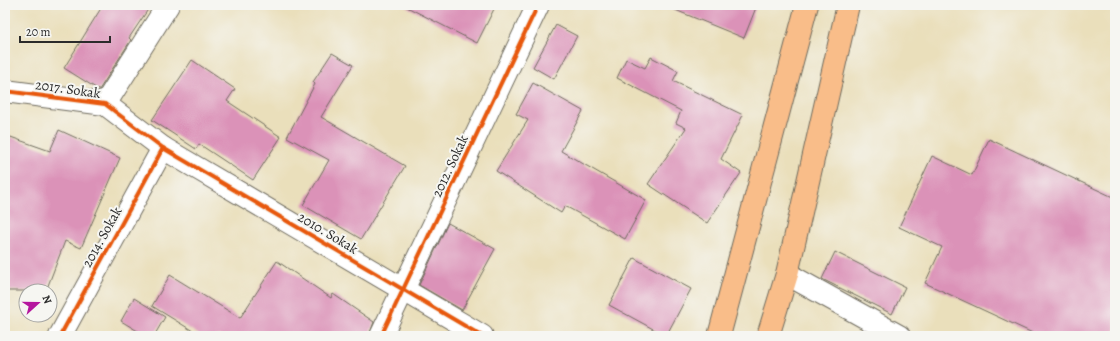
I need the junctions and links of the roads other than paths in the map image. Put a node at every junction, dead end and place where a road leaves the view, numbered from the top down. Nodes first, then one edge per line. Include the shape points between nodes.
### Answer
1 (168, 5) edge
2 (538, 5) edge
3 (807, 5) edge
4 (848, 5) edge
5 (5, 91) edge
6 (105, 104) junction
7 (162, 148) junction
8 (787, 274) junction
9 (404, 291) junction
10 (60, 336) edge
11 (381, 336) edge
12 (482, 336) edge
13 (719, 336) edge
14 (768, 336) edge
15 (899, 336) edge

1 - 6 street
2 - 9 street, 2012. Sokak
3 - 13 main road
4 - 8 main road
5 - 6 street, 2017. Sokak
6 - 7 street, 2017. Sokak
7 - 9 street, 2010. Sokak
7 - 10 street, 2014. Sokak
8 - 14 main road
8 - 15 street
9 - 11 street, 2012. Sokak
9 - 12 street, 2010. Sokak

